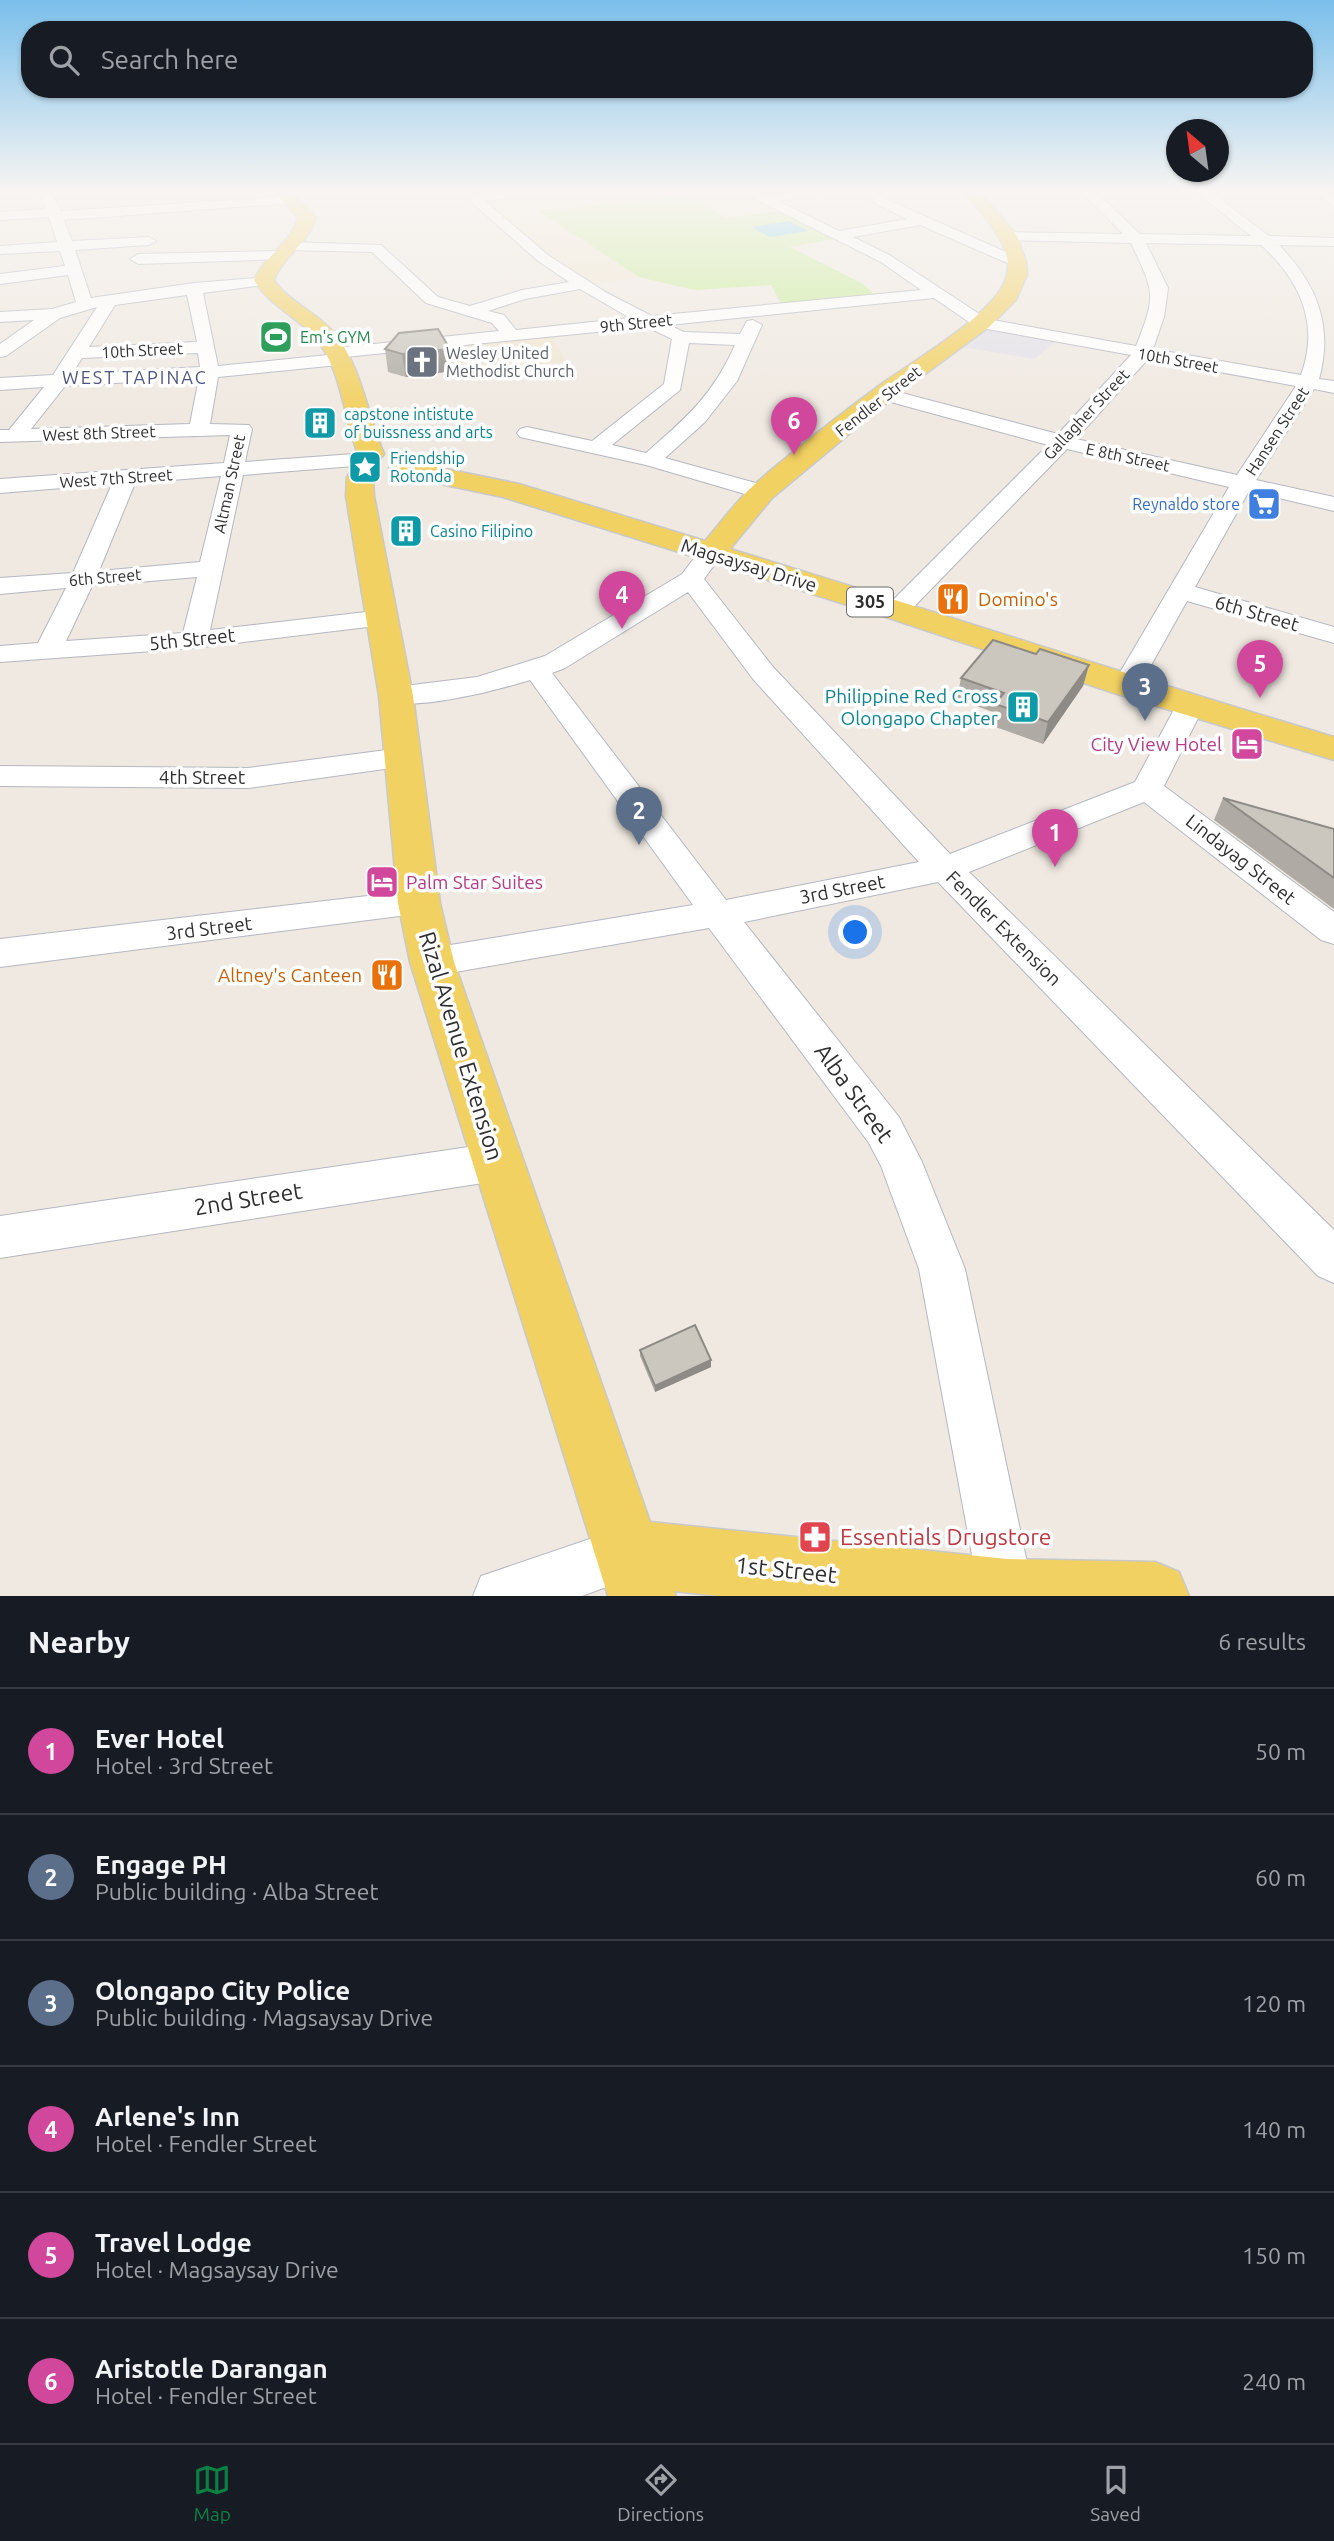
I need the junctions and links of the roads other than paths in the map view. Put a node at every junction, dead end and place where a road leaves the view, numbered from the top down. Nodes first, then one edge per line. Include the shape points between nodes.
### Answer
1 (73, 266) edge
2 (137, 266) edge
3 (273, 266) edge
4 (396, 266) edge
5 (556, 266) edge
6 (898, 266) edge
7 (1017, 266) edge
8 (1149, 266) edge
9 (1288, 266) edge
10 (74, 270) junction
11 (0, 279) edge
12 (264, 280) junction
13 (583, 284) junction
14 (194, 288) junction
15 (936, 293) junction
16 (135, 296) junction
17 (110, 300) junction
18 (85, 304) junction
19 (471, 311) junction
20 (760, 311) junction
21 (54, 314) junction
22 (0, 317) edge
23 (650, 322) junction
24 (982, 323) junction
25 (510, 336) junction
26 (681, 337) junction
27 (746, 340) junction
28 (207, 347) junction
29 (0, 352) edge
30 (78, 354) junction
31 (1142, 354) junction
32 (336, 356) junction
33 (209, 372) junction
34 (58, 382) junction
35 (1308, 382) junction
36 (0, 384) edge
37 (1334, 387) edge
38 (883, 394) junction
39 (199, 429) junction
40 (527, 433) dead end
41 (7, 435) edge
42 (1062, 442) junction
43 (596, 448) junction
44 (650, 460) junction
45 (371, 465) junction
46 (232, 471) junction
47 (126, 478) junction
48 (1243, 482) junction
49 (0, 486) edge
50 (762, 492) junction
51 (1334, 504) edge
52 (701, 566) junction
53 (210, 569) junction
54 (83, 579) junction
55 (0, 586) edge
56 (1181, 591) junction
57 (897, 610) junction
58 (383, 618) junction
59 (1334, 635) edge
60 (195, 640) junction
61 (48, 651) junction
62 (0, 653) edge
63 (536, 670) junction
64 (1126, 686) junction
65 (396, 696) junction
66 (1191, 705) junction
67 (1334, 749) edge
68 (402, 758) junction
69 (0, 776) edge
70 (1147, 789) junction
71 (945, 869) junction
72 (419, 902) junction
73 (718, 914) junction
74 (1334, 931) edge
75 (0, 953) edge
76 (432, 962) junction
77 (496, 1162) junction
78 (0, 1237) edge
79 (1334, 1261) edge
80 (635, 1574) edge
81 (1007, 1593) junction
82 (501, 1596) edge
83 (1155, 1596) edge

1 - 10 street
2 - 16 street
3 - 12 main road
4 - 19 street via 432,300
5 - 13 street
6 - 15 street
7 - 24 main road, Fendler Street via 1016,284
8 - 31 street, Gallagher Street via 1160,288 1156,317
9 - 35 street, Hansen Street via 1317,321
10 - 11 street
10 - 18 street
12 - 14 street
12 - 32 main road, Rizal Avenue Extension via 327,338
13 - 19 street via 522,295
13 - 23 street
14 - 16 street
14 - 28 street
15 - 20 street, 9th Street
15 - 24 street
16 - 17 street
17 - 18 street
17 - 30 street
18 - 21 street
19 - 25 street via 498,319
20 - 23 street, 9th Street
20 - 27 street
21 - 22 street
21 - 29 street
23 - 25 street, 9th Street
23 - 26 street
24 - 31 street, 10th Street
24 - 38 main road, Fendler Street
25 - 32 street, 9th Street
26 - 27 street
26 - 43 street via 673,386
27 - 44 street via 730,377 698,418
28 - 30 street, 10th Street
28 - 33 street
30 - 34 street
31 - 35 street, 10th Street
31 - 42 street, Gallagher Street
32 - 33 street, 9th Street
32 - 45 main road, Rizal Avenue Extension
33 - 34 street, 9th Street
33 - 39 street
34 - 36 street, 9th Street
34 - 41 street
35 - 37 street, 10th Street
35 - 48 street, Hansen Street
38 - 42 street, E 8th Street
38 - 50 main road, Fendler Street
39 - 41 street, West 8th Street
39 - 46 street, Altman Street via 243,429
40 - 43 street
42 - 48 street, E 8th Street
42 - 57 street, Gallagher Street
43 - 44 street
44 - 50 street
45 - 46 street, West 7th Street
45 - 52 main road, Magsaysay Drive / 305 via 509,490
45 - 58 main road, Rizal Avenue Extension via 360,496
46 - 47 street, West 7th Street
46 - 53 street, Altman Street
47 - 49 street, West 7th Street
47 - 54 street
48 - 51 street, E 8th Street
48 - 56 street, Hansen Street
50 - 52 main road, Fendler Street
52 - 57 main road, Magsaysay Drive / 305
52 - 63 street, Fendler Street
52 - 71 street, Fendler Extension via 763,673
53 - 54 street, 6th Street
53 - 60 street, Altman Street
54 - 55 street, 6th Street
54 - 61 street
56 - 59 street, 6th Street
56 - 64 street, Hansen Street
57 - 64 main road, Magsaysay Drive / 305
58 - 60 street, 5th Street
58 - 65 main road, Rizal Avenue Extension
60 - 61 street, 5th Street
61 - 62 street, 5th Street
63 - 65 street, Fendler Street
63 - 73 street, Alba Street
64 - 66 main road, Magsaysay Drive / 305
65 - 68 main road, Rizal Avenue Extension
66 - 67 main road, Magsaysay Drive / 305
66 - 70 street
68 - 69 street, 4th Street via 248,778
68 - 72 main road, Rizal Avenue Extension
70 - 71 street, 3rd Street
70 - 74 street, Lindayag Street
71 - 73 street, 3rd Street
71 - 79 street, Fendler Extension
72 - 75 street, 3rd Street
72 - 76 main road, Rizal Avenue Extension
73 - 76 street, 3rd Street
73 - 81 street, Alba Street via 884,1130 901,1162 942,1269
76 - 77 main road, Rizal Avenue Extension
77 - 78 street, 2nd Street
77 - 80 main road, Rizal Avenue Extension
80 - 81 main road, 1st Street
80 - 82 street
81 - 83 main road, 1st Street

